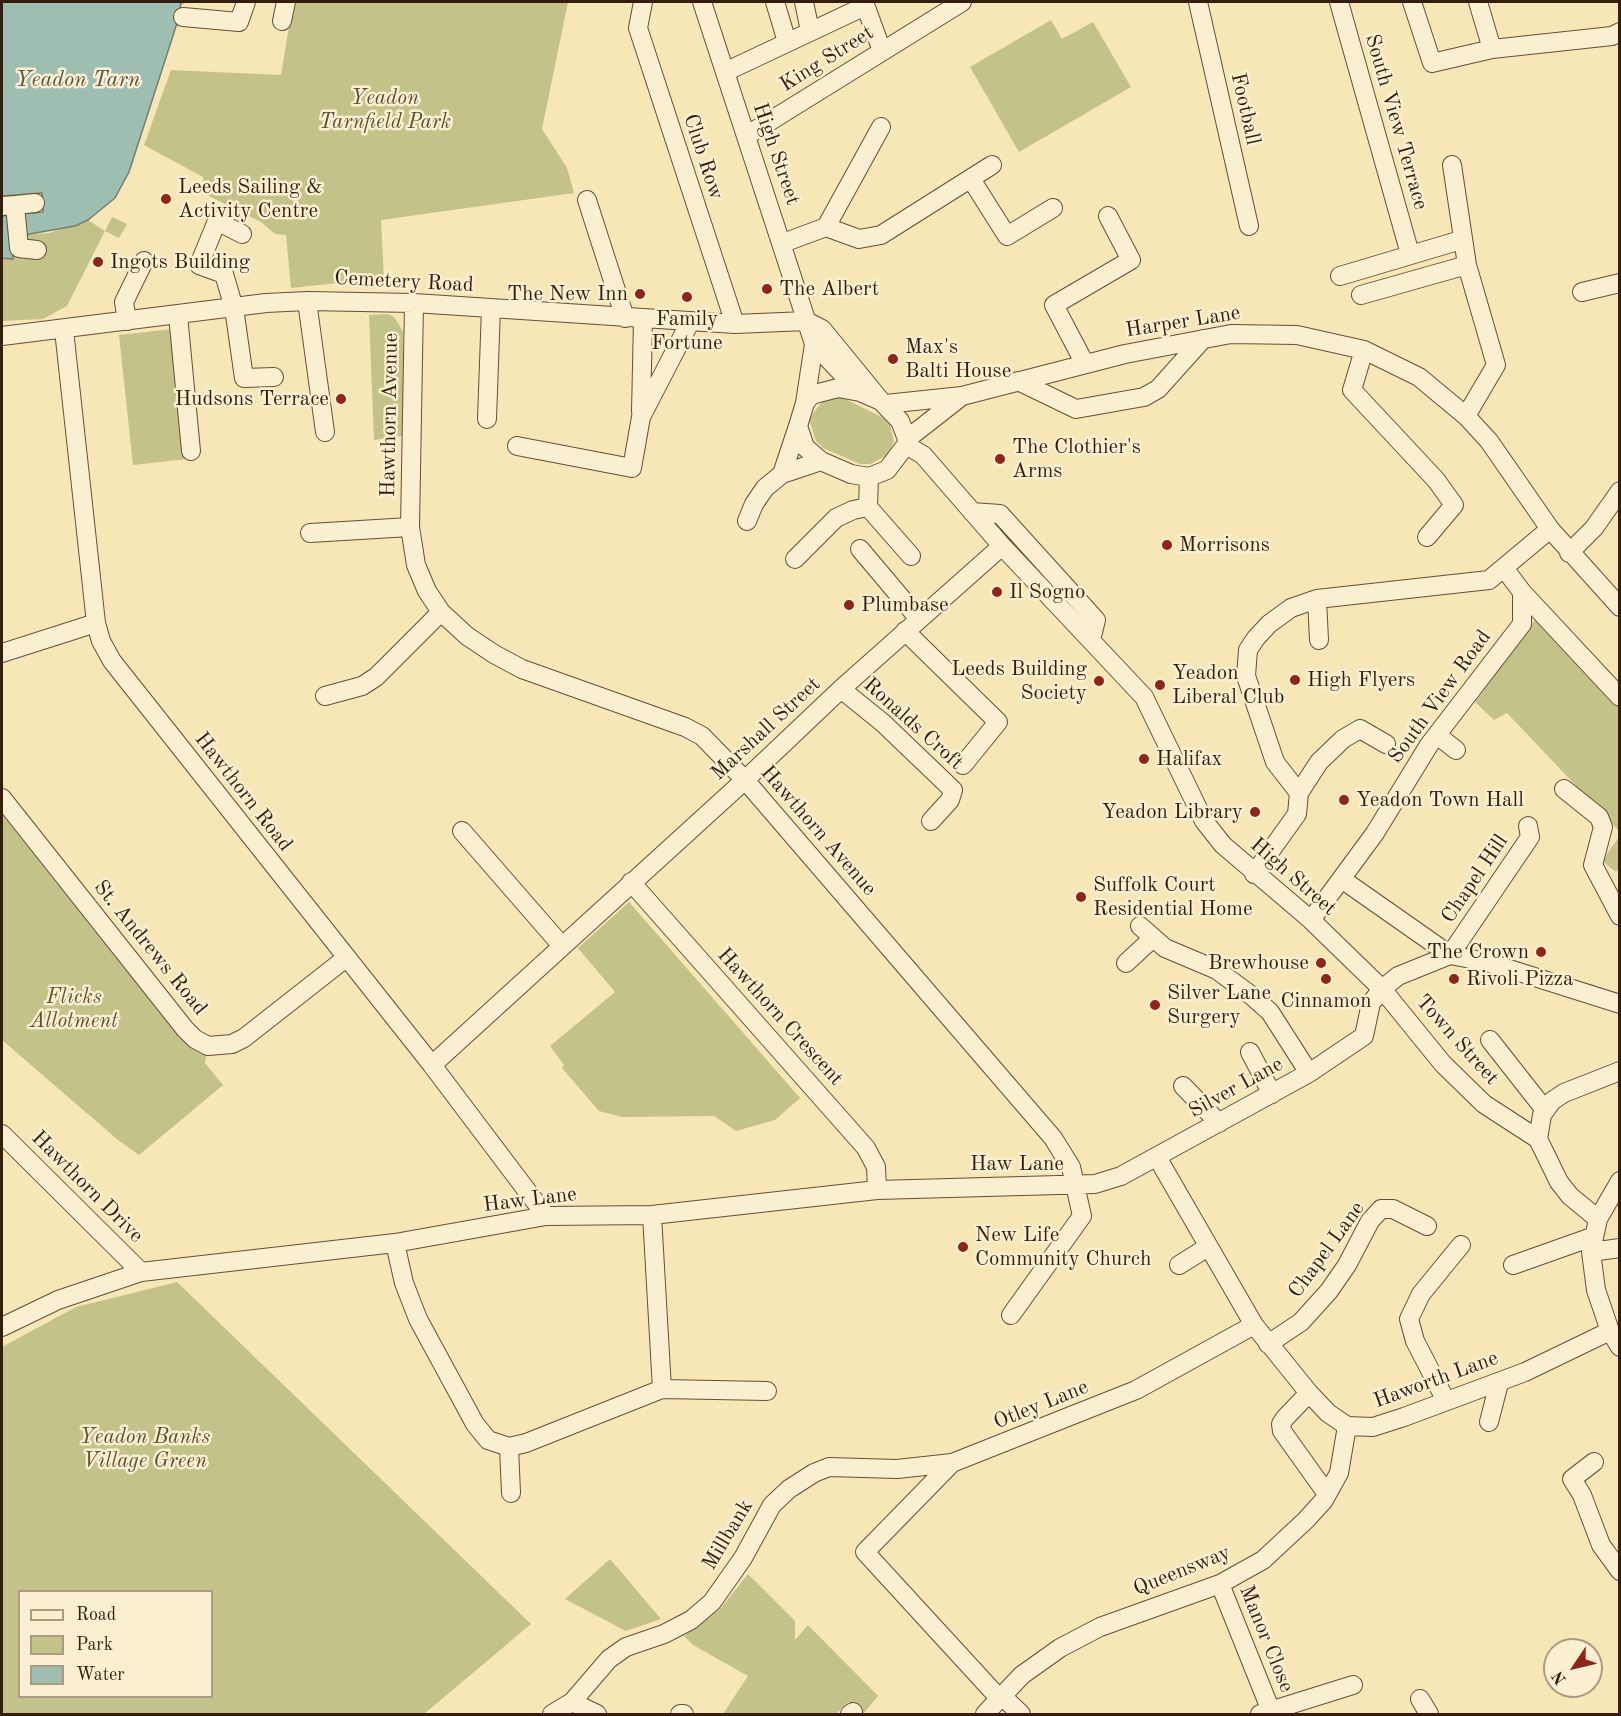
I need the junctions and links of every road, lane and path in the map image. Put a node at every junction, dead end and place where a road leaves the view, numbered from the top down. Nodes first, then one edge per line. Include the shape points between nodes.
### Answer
1 (246, 2) edge
2 (286, 2) edge
3 (642, 2) edge
4 (702, 2) edge
5 (775, 2) edge
6 (804, 2) edge
7 (962, 2) edge
8 (1198, 2) edge
9 (1339, 2) edge
10 (1412, 2) edge
11 (1478, 2) edge
12 (865, 4) edge
13 (183, 17) dead end
14 (282, 21) dead end
15 (810, 31) junction
16 (1620, 32) edge
17 (787, 42) junction
18 (1492, 49) junction
19 (882, 51) junction
20 (725, 72) junction
21 (881, 127) dead end
22 (746, 136) junction
23 (992, 165) dead end
24 (1452, 165) dead end
25 (971, 179) junction
26 (587, 200) dead end
27 (35, 203) dead end
28 (8, 205) edge
29 (1053, 208) dead end
30 (1108, 216) dead end
31 (1249, 226) dead end
32 (826, 227) junction
33 (242, 234) dead end
34 (1461, 240) junction
35 (783, 243) junction
36 (37, 250) dead end
37 (1410, 254) junction
38 (144, 261) dead end
39 (1467, 265) junction
40 (1340, 276) dead end
41 (1620, 282) edge
42 (1582, 292) dead end
43 (1361, 295) dead end
44 (308, 301) junction
45 (414, 303) junction
46 (234, 308) junction
47 (491, 308) junction
48 (178, 315) junction
49 (634, 319) junction
50 (127, 321) junction
51 (807, 321) junction
52 (690, 322) junction
53 (735, 324) junction
54 (64, 330) junction
55 (2, 336) edge
56 (1203, 339) junction
57 (814, 344) junction
58 (1364, 350) junction
59 (1085, 364) junction
60 (274, 377) dead end
61 (1018, 381) junction
62 (860, 392) junction
63 (962, 396) junction
64 (804, 403) junction
65 (883, 403) junction
66 (1466, 416) junction
67 (640, 417) junction
68 (487, 419) dead end
69 (798, 426) junction
70 (325, 432) dead end
71 (907, 442) junction
72 (517, 446) dead end
73 (192, 451) dead end
74 (821, 461) junction
75 (782, 474) junction
76 (869, 477) junction
77 (1620, 491) edge
78 (868, 507) junction
79 (972, 512) junction
80 (747, 521) dead end
81 (410, 527) junction
82 (1550, 529) junction
83 (310, 533) dead end
84 (1427, 537) dead end
85 (1002, 546) junction
86 (860, 549) dead end
87 (1569, 553) junction
88 (910, 556) dead end
89 (795, 559) dead end
90 (1504, 568) junction
91 (1522, 592) junction
92 (1317, 599) junction
93 (1620, 607) edge
94 (441, 612) junction
95 (96, 623) junction
96 (912, 625) junction
97 (1091, 640) junction
98 (1319, 640) dead end
99 (2, 653) edge
100 (841, 689) junction
101 (325, 696) dead end
102 (1620, 697) edge
103 (1437, 735) junction
104 (1386, 744) dead end
105 (1456, 750) dead end
106 (963, 765) dead end
107 (745, 780) junction
108 (1564, 789) dead end
109 (1299, 793) junction
110 (2, 798) edge
111 (931, 821) dead end
112 (1528, 826) dead end
113 (462, 831) dead end
114 (1254, 874) junction
115 (1343, 879) junction
116 (631, 882) junction
117 (1620, 915) edge
118 (1311, 920) junction
119 (562, 946) junction
120 (1450, 955) junction
121 (346, 958) junction
122 (1126, 963) dead end
123 (1382, 989) junction
124 (1620, 1004) edge
125 (1490, 1040) dead end
126 (1250, 1052) dead end
127 (432, 1065) junction
128 (1620, 1071) edge
129 (1309, 1073) junction
130 (1183, 1086) dead end
131 (1272, 1094) junction
132 (1545, 1110) junction
133 (1219, 1123) junction
134 (2, 1134) edge
135 (1538, 1139) junction
136 (1157, 1157) junction
137 (1620, 1181) edge
138 (1076, 1186) junction
139 (877, 1190) junction
140 (652, 1215) junction
141 (546, 1216) junction
142 (1598, 1219) junction
143 (1427, 1226) dead end
144 (395, 1243) junction
145 (1592, 1244) junction
146 (1461, 1245) dead end
147 (1208, 1247) junction
148 (1620, 1248) edge
149 (1179, 1265) dead end
150 (1513, 1265) dead end
151 (141, 1272) junction
152 (1011, 1315) dead end
153 (3, 1324) edge
154 (1254, 1324) junction
155 (1615, 1339) edge
156 (1268, 1344) junction
157 (1498, 1383) junction
158 (662, 1389) junction
159 (767, 1391) dead end
160 (1309, 1393) junction
161 (1446, 1401) junction
162 (1489, 1422) dead end
163 (1347, 1426) junction
164 (509, 1447) junction
165 (1594, 1462) dead end
166 (952, 1463) junction
167 (511, 1493) dead end
168 (1327, 1494) junction
169 (1620, 1570) edge
170 (1220, 1584) junction
171 (1353, 1685) dead end
172 (1000, 1697) junction
173 (572, 1702) junction
174 (1266, 1713) edge
175 (552, 1714) edge
176 (597, 1714) edge
177 (985, 1714) edge
178 (1022, 1714) edge

1 - 13 street via 239,22
2 - 14 street
3 - 53 street, Club Row via 638,28
4 - 20 street, High Street
5 - 17 street
6 - 15 street
7 - 19 street, King Street
8 - 31 street, Football
9 - 37 street, South View Terrace
10 - 18 street via 1432,63
11 - 18 street
12 - 15 street
12 - 19 street
15 - 17 street
16 - 18 street
17 - 20 street
19 - 22 street, King Street
20 - 22 street, High Street
21 - 32 street
22 - 35 street, High Street
23 - 25 street
24 - 34 street
25 - 29 street via 1007,236
25 - 32 street via 871,238 859,239
26 - 49 street
27 - 28 street
28 - 36 street via 19,248
30 - 59 street via 1131,260 1054,305
32 - 35 street
33 - 46 street via 217,221 199,265 224,273
34 - 37 street
34 - 39 street
35 - 51 street, High Street
37 - 40 street
38 - 50 street via 124,303
39 - 43 street
39 - 66 street via 1496,365
41 - 42 street
44 - 45 street, Cemetery Road
44 - 46 street, Cemetery Road
44 - 70 street
45 - 47 street, Cemetery Road
45 - 81 street, Hawthorn Avenue
46 - 48 street, Cemetery Road
46 - 60 street via 244,378
47 - 49 street, Cemetery Road
47 - 68 street
48 - 50 street, Cemetery Road
48 - 73 street
49 - 52 street, Cemetery Road
49 - 67 street
50 - 54 street, Cemetery Road
51 - 53 street, Cemetery Road
51 - 57 street, High Street
51 - 65 street, High Street via 822,329
52 - 53 street, Cemetery Road
52 - 67 street
54 - 55 street, Cemetery Road
54 - 95 street, Hawthorn Road
56 - 58 street, Harper Lane via 1257,333 1297,335
56 - 59 street, Harper Lane
56 - 61 street via 1158,389 1144,397 1076,409
57 - 62 street, High Street
57 - 64 street, High Street
58 - 66 street, Harper Lane via 1419,377
58 - 84 street via 1352,390 1454,504
59 - 61 street, Harper Lane
61 - 63 street, Harper Lane
62 - 64 street, High Street via 838,388 822,391
62 - 65 street, High Street
63 - 65 street, Harper Lane
63 - 71 street, Harper Lane
64 - 69 street, High Street
65 - 71 street, High Street via 900,421
66 - 82 street, Harper Lane via 1490,441
67 - 72 street via 632,468
69 - 74 street via 805,447
69 - 75 street, High Street
71 - 76 street via 887,470
71 - 79 street, High Street
74 - 75 street
74 - 76 street
75 - 80 street via 765,488
76 - 78 street
77 - 87 street via 1594,528
78 - 88 street
78 - 89 street via 836,519
79 - 85 street, High Street
79 - 97 street via 1000,514 1096,620
81 - 83 street, Hawthorn Avenue
81 - 94 street, Hawthorn Avenue via 416,565
82 - 87 street, Harper Lane
82 - 90 street
85 - 96 street, Marshall Street
85 - 97 street, High Street
86 - 96 street
87 - 93 street, Harper Lane
90 - 91 street
90 - 92 street via 1489,580
91 - 102 street
91 - 103 street, South View Road via 1522,624
92 - 98 street
92 - 109 street via 1276,618 1248,650 1246,676 1275,762
94 - 101 street via 376,677 362,686
94 - 107 street, Hawthorn Avenue via 466,636 522,669 702,736
95 - 99 street
95 - 121 street, Hawthorn Road via 112,661
96 - 100 street, Marshall Street
96 - 106 street via 998,722
97 - 114 street, High Street via 1144,697 1204,821 1222,845
100 - 107 street, Marshall Street
100 - 111 street, Ronalds Croft via 953,790 950,800
103 - 105 street
103 - 115 street, South View Road
104 - 109 street via 1360,729 1319,762
107 - 116 street, Marshall Street
107 - 138 street, Hawthorn Avenue via 1053,1138 1064,1153
108 - 117 street via 1599,817 1604,827 1593,865
109 - 114 street via 1297,814
110 - 121 street, St. Andrews Road via 185,1029 208,1046 232,1044 244,1038
112 - 120 street, Chapel Hill via 1530,837
113 - 119 street
114 - 118 street, High Street
115 - 118 street, South View Road
115 - 120 street
116 - 119 street, Marshall Street
116 - 139 street, Hawthorn Crescent via 867,1148 876,1167
118 - 123 street, High Street
119 - 127 street, Marshall Street
120 - 123 street via 1398,976
120 - 124 street via 1487,962
121 - 127 street, Hawthorn Road
122 - 129 street via 1147,932 1165,948 1217,970 1270,1012
123 - 129 street, Silver Lane via 1371,1003 1364,1036
123 - 135 street, Town Street via 1443,1064 1484,1104
125 - 132 street
126 - 131 street
127 - 141 street, Hawthorn Road
128 - 132 street via 1564,1093
129 - 131 street, Silver Lane
130 - 133 street
131 - 133 street, Silver Lane
132 - 135 street
133 - 136 street, Silver Lane
134 - 151 street, Hawthorn Drive
135 - 142 street via 1558,1182
136 - 138 street, Silver Lane via 1116,1179
136 - 147 street
137 - 142 street
138 - 139 street, Haw Lane
138 - 152 street, Hawthorn Avenue via 1082,1216
139 - 140 street, Haw Lane
140 - 141 street, Haw Lane
140 - 158 street
141 - 144 street, Haw Lane
142 - 145 street
143 - 156 street, Chapel Lane via 1393,1209 1381,1209 1329,1291 1301,1322
144 - 151 street, Haw Lane
144 - 164 street via 418,1319 475,1424 488,1440
145 - 148 street
145 - 150 street
145 - 155 street via 1596,1290
146 - 161 street via 1421,1294 1409,1319 1415,1341
147 - 149 street
147 - 154 street
151 - 153 street, Haw Lane via 58,1300
154 - 156 street
154 - 166 street, Otley Lane via 1136,1390
155 - 157 street, Haworth Lane
156 - 160 street
157 - 161 street, Haworth Lane
157 - 162 street
158 - 159 street
158 - 164 street
160 - 163 street
160 - 168 street via 1285,1418 1282,1431
161 - 163 street, Haworth Lane via 1373,1427
163 - 168 street, Queensway via 1339,1473
164 - 167 street
165 - 169 street via 1572,1479 1601,1545
166 - 172 street, Otley Lane via 865,1552
166 - 173 street, Millbank via 897,1470 829,1467 789,1488 772,1505 743,1558 712,1602 682,1624 626,1647 609,1659
168 - 170 street, Queensway via 1306,1520 1263,1560
170 - 172 street, Queensway via 1100,1627 1060,1648 1022,1675
170 - 174 street, Manor Close
171 - 174 street, Manor Close
172 - 177 street, Queensway
172 - 178 street
173 - 175 street, Millbank
173 - 176 street

